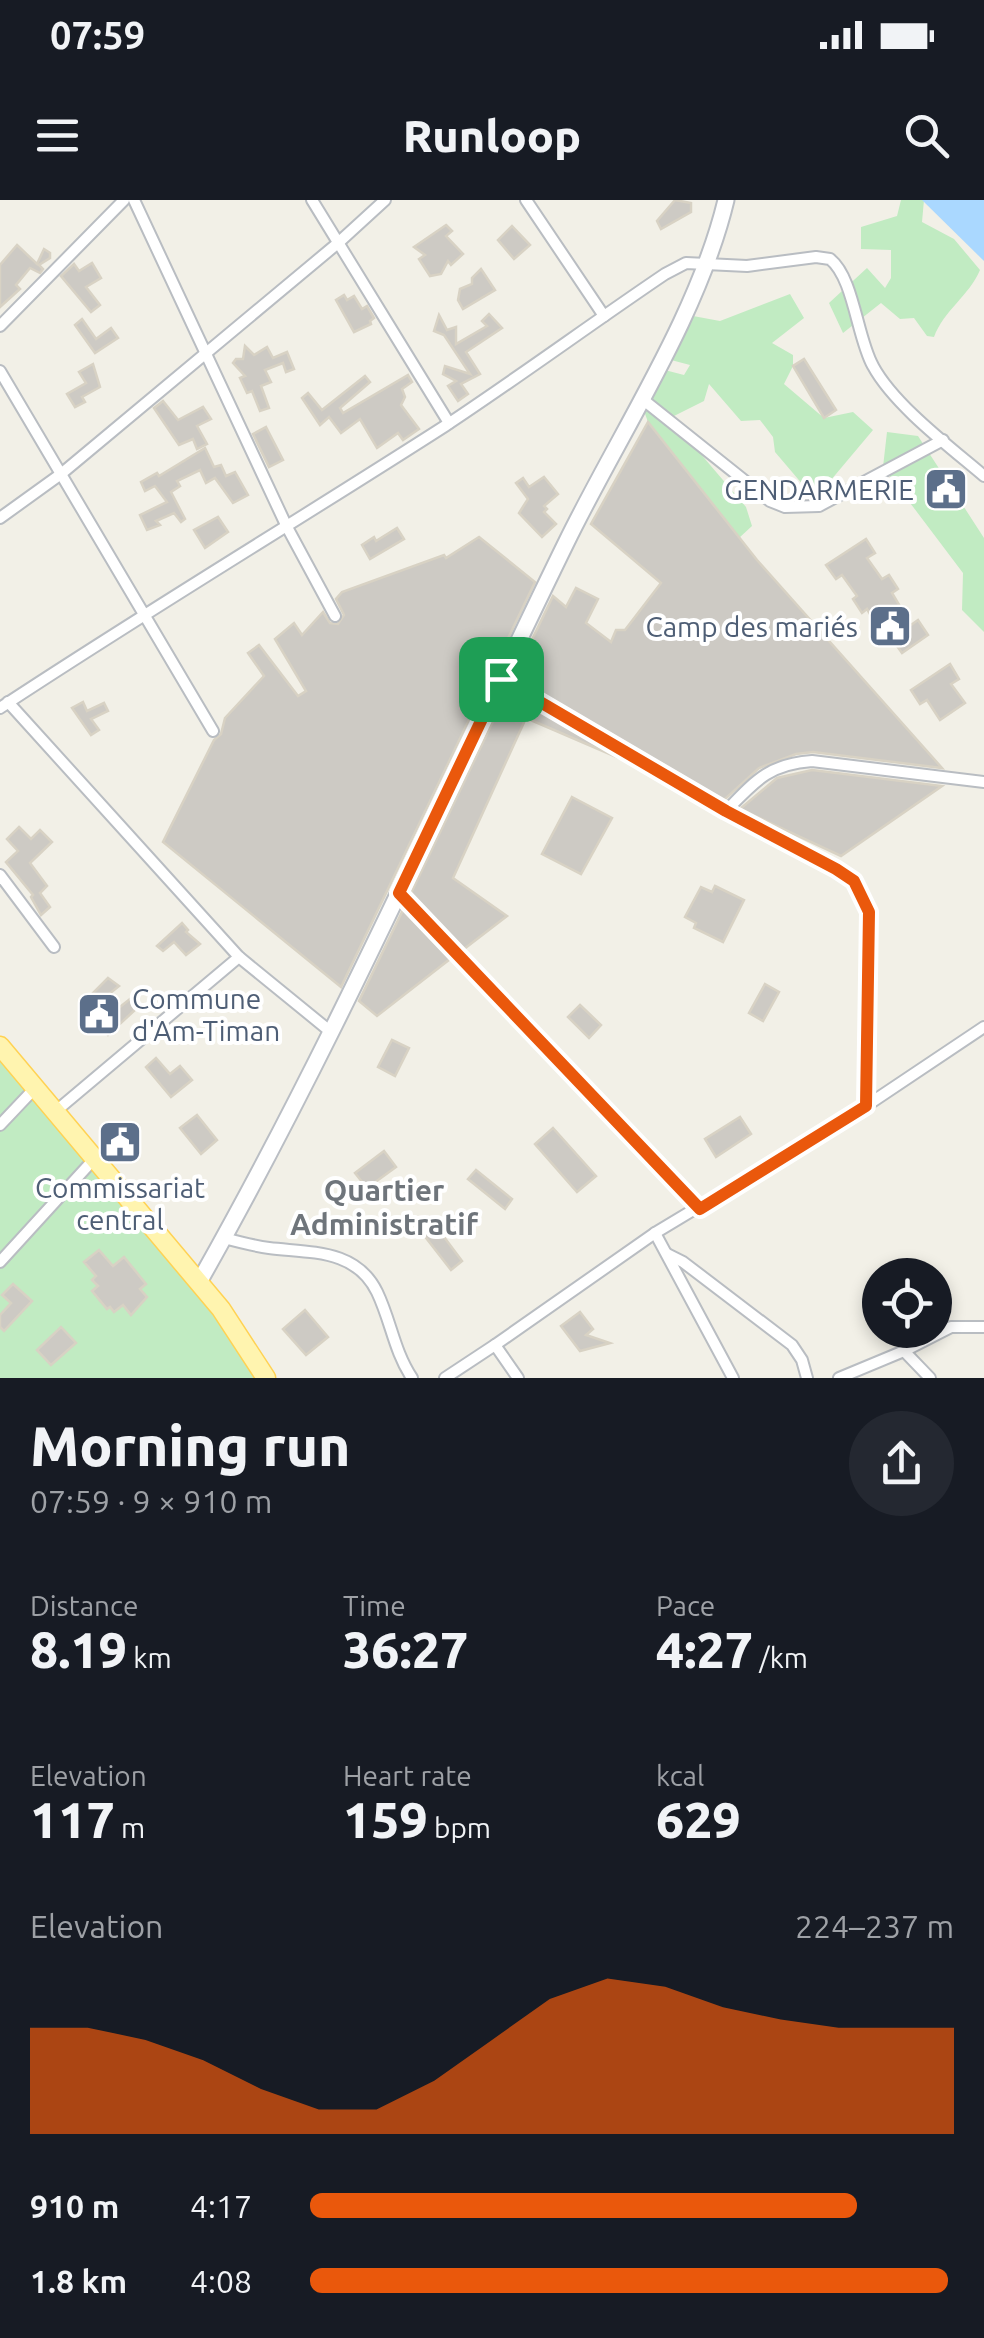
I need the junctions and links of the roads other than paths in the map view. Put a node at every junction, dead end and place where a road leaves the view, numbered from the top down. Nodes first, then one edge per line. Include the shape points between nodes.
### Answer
1 (124, 200) edge
2 (134, 200) edge
3 (312, 200) edge
4 (386, 200) edge
5 (526, 200) edge
6 (723, 203) edge
7 (338, 244) junction
8 (705, 262) junction
9 (604, 316) junction
10 (0, 326) edge
11 (206, 354) junction
12 (0, 371) edge
13 (641, 398) junction
14 (449, 423) junction
15 (943, 440) junction
16 (61, 474) junction
17 (984, 476) edge
18 (0, 518) edge
19 (287, 527) junction
20 (144, 613) junction
21 (335, 616) dead end
22 (501, 679) junction
23 (4, 705) edge
24 (213, 731) dead end
25 (984, 782) edge
26 (726, 811) junction
27 (0, 875) edge
28 (399, 893) junction
29 (54, 948) dead end
30 (239, 957) junction
31 (984, 1027) edge
32 (331, 1032) junction
33 (2, 1051) edge
34 (36, 1087) junction
35 (866, 1106) junction
36 (56, 1111) junction
37 (0, 1125) edge
38 (96, 1158) junction
39 (700, 1209) junction
40 (655, 1233) junction
41 (224, 1238) junction
42 (667, 1254) junction
43 (0, 1262) edge
44 (199, 1282) junction
45 (984, 1326) edge
46 (495, 1345) junction
47 (904, 1351) junction
48 (266, 1378) edge
49 (412, 1378) edge
50 (445, 1378) edge
51 (518, 1378) edge
52 (733, 1378) edge
53 (806, 1378) edge
54 (838, 1378) edge
55 (930, 1378) edge

1 - 10 street
2 - 11 street
3 - 7 street
4 - 7 street
5 - 9 street
6 - 8 main road
7 - 11 street
7 - 14 street
8 - 9 street via 676,267
8 - 13 main road
8 - 15 street via 747,266 830,259 844,278 872,365
9 - 14 street
11 - 16 street
11 - 19 street
12 - 16 street
13 - 15 street via 785,507 818,506
13 - 22 main road
14 - 19 street
15 - 17 street
16 - 18 street
16 - 20 street
19 - 20 street
19 - 21 street
20 - 23 street
20 - 24 street
22 - 26 street
22 - 28 main road
23 - 30 street
25 - 26 street via 789,762 754,781
26 - 35 street via 836,869 863,895 869,912
27 - 29 street
28 - 32 main road
28 - 39 street
30 - 32 street
30 - 36 street
31 - 35 street
32 - 41 main road
33 - 34 main road
34 - 36 main road
34 - 37 street
35 - 39 street
36 - 38 main road
38 - 43 street
38 - 44 main road
39 - 40 street
40 - 42 street
40 - 46 street
41 - 44 main road
41 - 49 street via 326,1253 366,1273
42 - 52 street
42 - 53 street via 792,1345
44 - 48 main road
45 - 47 street via 951,1327
46 - 50 street
46 - 51 street
47 - 54 street
47 - 55 street

